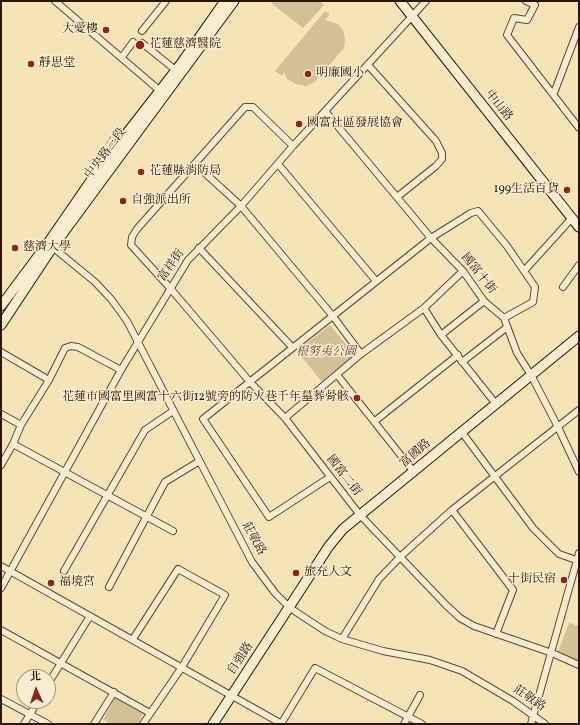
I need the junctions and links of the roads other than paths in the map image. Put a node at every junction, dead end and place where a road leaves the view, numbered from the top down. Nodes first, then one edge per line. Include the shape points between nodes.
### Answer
1 (55, 1) edge
2 (166, 1) edge
3 (400, 1) edge
4 (426, 1) edge
5 (526, 1) edge
6 (230, 2) edge
7 (412, 17) junction
8 (579, 27) edge
9 (142, 31) dead end
10 (133, 42) dead end
11 (142, 43) dead end
12 (122, 57) junction
13 (368, 65) junction
14 (178, 72) junction
15 (159, 90) junction
16 (554, 93) junction
17 (326, 111) junction
18 (579, 128) edge
19 (293, 146) junction
20 (195, 164) junction
21 (278, 164) junction
22 (397, 197) junction
23 (241, 206) junction
24 (572, 218) junction
25 (579, 227) edge
26 (432, 238) junction
27 (50, 246) junction
28 (199, 248) junction
29 (579, 265) edge
30 (463, 271) junction
31 (524, 271) junction
32 (376, 281) junction
33 (563, 287) dead end
34 (170, 288) junction
35 (484, 301) junction
36 (1, 306) edge
37 (424, 308) junction
38 (332, 315) junction
39 (504, 318) junction
40 (1, 325) edge
41 (506, 328) junction
42 (441, 335) junction
43 (579, 336) edge
44 (138, 344) junction
45 (292, 347) junction
46 (1, 352) edge
47 (361, 354) junction
48 (458, 355) junction
49 (462, 362) junction
50 (121, 370) junction
51 (531, 375) junction
52 (338, 376) junction
53 (49, 380) junction
54 (250, 382) junction
55 (496, 404) junction
56 (579, 410) edge
57 (173, 411) junction
58 (1, 414) edge
59 (285, 418) junction
60 (375, 421) junction
61 (21, 425) junction
62 (558, 427) junction
63 (461, 431) junction
64 (13, 444) junction
65 (198, 462) junction
66 (1, 465) edge
67 (64, 471) junction
68 (414, 472) junction
69 (579, 472) edge
70 (494, 476) junction
71 (330, 477) junction
72 (107, 496) junction
73 (452, 510) junction
74 (360, 515) junction
75 (146, 517) junction
76 (173, 531) dead end
77 (579, 553) edge
78 (401, 556) junction
79 (578, 561) edge
80 (1, 566) edge
81 (11, 571) junction
82 (64, 571) dead end
83 (109, 586) dead end
84 (1, 588) edge
85 (290, 608) junction
86 (90, 616) junction
87 (1, 630) edge
88 (496, 634) junction
89 (133, 639) junction
90 (342, 639) junction
91 (552, 653) junction
92 (61, 663) junction
93 (579, 665) edge
94 (182, 667) junction
95 (56, 671) edge
96 (114, 692) junction
97 (420, 695) dead end
98 (232, 696) junction
99 (1, 699) edge
100 (33, 709) edge
101 (150, 713) junction
102 (30, 714) junction
103 (533, 715) junction
104 (408, 717) junction
105 (24, 724) edge
106 (48, 724) edge
107 (94, 724) edge
108 (143, 724) edge
109 (213, 724) edge
110 (282, 724) edge
111 (404, 724) edge
112 (422, 724) edge
113 (530, 724) edge
114 (545, 724) edge

1 - 12 street
2 - 9 street
3 - 7 street, 中山路
4 - 7 street, 富祥街
5 - 16 street via 535,4 527,20 514,18 507,35
6 - 14 street, 中央路三段
7 - 13 street, 富祥街
7 - 24 street, 中山路
8 - 16 street
10 - 12 street
11 - 14 street
12 - 15 street
13 - 17 street, 富祥街
13 - 22 street via 436,141 442,153 442,159 436,166
14 - 15 street, 中央路三段
14 - 27 street, 中央路三段
15 - 27 street, 中央路三段 via 99,169
16 - 18 street
17 - 19 street, 富祥街
17 - 22 street, 國富十街
19 - 20 street via 249,106 245,107
19 - 21 street, 富祥街
20 - 23 street
20 - 34 street, 國富二街 via 132,237 131,245
21 - 23 street, 富祥街
21 - 32 street
22 - 26 street, 國富十街
23 - 28 street, 富祥街
23 - 38 street
24 - 25 street, 中山路
24 - 31 street
26 - 30 street, 國富十街
26 - 31 street via 478,211
26 - 32 street
27 - 36 street, 中央路三段
27 - 40 street, 中央路三段
27 - 44 street, 莊敬路 via 95,282 111,299 127,321
28 - 34 street, 富祥街
28 - 45 street
29 - 33 street
30 - 35 street, 國富十街
30 - 37 street
31 - 39 street via 535,287 533,302
32 - 38 street
34 - 44 street, 富祥街
34 - 54 street, 國富二街
35 - 39 street, 國富十街
35 - 42 street
37 - 42 street
37 - 47 street
38 - 45 street
38 - 47 street
39 - 41 street
41 - 49 street
41 - 51 street via 516,353
42 - 48 street
43 - 51 street, 富國路
44 - 50 street, 富祥街
44 - 57 street, 莊敬路
45 - 54 street
46 - 53 street
47 - 52 street
48 - 49 street
48 - 60 street
49 - 55 street
50 - 53 street via 71,346 66,348
50 - 67 street, 富祥街
51 - 55 street, 富國路
51 - 62 street
52 - 59 street
52 - 60 street
53 - 61 street
54 - 59 street, 國富二街
54 - 71 street via 203,419 268,517
55 - 63 street, 富國路
56 - 62 street
57 - 65 street, 莊敬路
57 - 72 street via 146,430
58 - 61 street
59 - 71 street, 國富二街
60 - 68 street
61 - 64 street
62 - 69 street
62 - 70 street
63 - 68 street, 富國路
63 - 70 street
64 - 66 street
64 - 67 street
65 - 75 street via 165,482
65 - 85 street, 莊敬路 via 252,562 275,593
67 - 72 street
67 - 81 street, 富祥街
68 - 74 street, 富國路
70 - 73 street
70 - 79 street via 538,533 559,554
71 - 74 street, 國富二街
72 - 75 street
72 - 82 street
73 - 78 street
73 - 88 street via 513,590
74 - 78 street, 國富二街
74 - 85 street, 富國路 via 343,529 329,546
75 - 76 street
75 - 83 street
77 - 79 street
78 - 88 street, 國富二街 via 460,618
78 - 90 street via 379,579
79 - 91 street
80 - 81 street
81 - 84 street, 富祥街
81 - 86 street
85 - 90 street, 莊敬路
85 - 98 street, 自強路
86 - 89 street
86 - 92 street
87 - 92 street
88 - 91 street, 國富二街
89 - 94 street
89 - 94 street via 178,570 225,595
90 - 103 street, 莊敬路 via 383,651 430,660 462,671
91 - 93 street, 國富二街
91 - 103 street
92 - 95 street
92 - 96 street
94 - 98 street
94 - 101 street
96 - 101 street
96 - 107 street
97 - 104 street
98 - 109 street, 自強路
98 - 110 street
99 - 102 street
100 - 102 street
101 - 108 street
102 - 105 street
102 - 106 street
103 - 113 street
103 - 114 street, 莊敬路
104 - 110 street via 315,668
104 - 111 street
104 - 112 street

